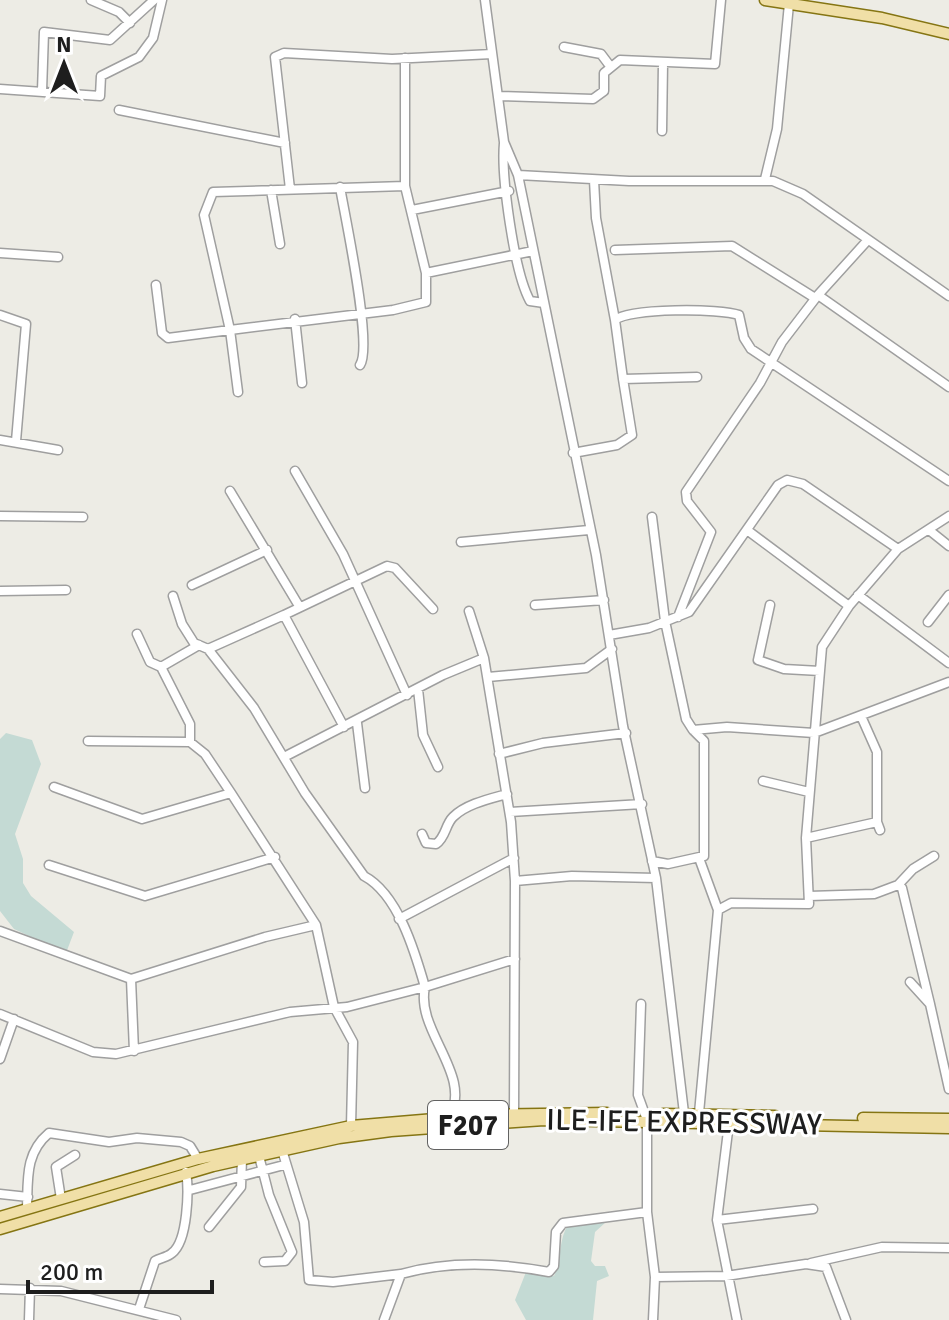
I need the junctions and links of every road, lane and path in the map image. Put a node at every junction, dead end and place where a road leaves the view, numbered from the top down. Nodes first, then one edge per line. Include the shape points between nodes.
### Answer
1 (91, 0) edge
2 (154, 0) edge
3 (162, 0) edge
4 (485, 0) edge
5 (721, 0) edge
6 (765, 0) edge
7 (789, 4) junction
8 (130, 23) junction
9 (949, 34) edge
10 (564, 47) dead end
11 (492, 54) junction
12 (405, 58) junction
13 (663, 63) junction
14 (610, 66) junction
15 (0, 89) edge
16 (42, 91) junction
17 (499, 96) junction
18 (119, 110) dead end
19 (662, 131) dead end
20 (504, 142) junction
21 (285, 143) junction
22 (518, 175) junction
23 (765, 179) junction
24 (594, 180) junction
25 (405, 186) junction
26 (340, 187) junction
27 (290, 189) junction
28 (519, 189) junction
29 (271, 190) junction
30 (505, 192) junction
31 (412, 210) junction
32 (866, 242) junction
33 (280, 244) dead end
34 (615, 250) dead end
35 (533, 251) junction
36 (0, 253) edge
37 (518, 255) junction
38 (58, 257) dead end
39 (426, 273) junction
40 (156, 285) dead end
41 (949, 296) edge
42 (816, 297) junction
43 (544, 303) junction
44 (361, 314) junction
45 (0, 315) edge
46 (295, 319) junction
47 (615, 320) junction
48 (230, 330) junction
49 (772, 361) junction
50 (360, 365) dead end
51 (697, 377) dead end
52 (623, 379) junction
53 (302, 383) dead end
54 (949, 387) edge
55 (238, 392) dead end
56 (0, 440) edge
57 (16, 441) junction
58 (58, 450) dead end
59 (573, 453) junction
60 (295, 471) dead end
61 (949, 481) edge
62 (230, 491) dead end
63 (0, 516) edge
64 (949, 516) edge
65 (83, 517) dead end
66 (652, 517) dead end
67 (589, 530) junction
68 (747, 530) junction
69 (929, 530) junction
70 (461, 542) dead end
71 (949, 546) edge
72 (898, 549) junction
73 (267, 550) junction
74 (355, 579) junction
75 (192, 585) dead end
76 (66, 590) dead end
77 (0, 591) edge
78 (858, 595) junction
79 (949, 595) edge
80 (173, 596) dead end
81 (604, 600) junction
82 (535, 605) dead end
83 (770, 605) dead end
84 (299, 606) junction
85 (849, 606) junction
86 (433, 609) dead end
87 (469, 611) dead end
88 (284, 615) junction
89 (678, 617) junction
90 (665, 621) junction
91 (928, 622) dead end
92 (137, 634) dead end
93 (609, 635) junction
94 (204, 647) junction
95 (612, 649) junction
96 (484, 658) junction
97 (949, 663) edge
98 (161, 667) junction
99 (820, 671) junction
100 (488, 677) junction
101 (949, 682) edge
102 (418, 689) junction
103 (407, 695) junction
104 (861, 716) junction
105 (357, 723) junction
106 (344, 727) junction
107 (693, 730) junction
108 (626, 733) junction
109 (814, 733) junction
110 (88, 741) dead end
111 (190, 742) junction
112 (499, 754) junction
113 (284, 757) junction
114 (438, 767) dead end
115 (763, 781) dead end
116 (54, 787) dead end
117 (365, 788) dead end
118 (809, 792) junction
119 (231, 793) junction
120 (507, 794) junction
121 (642, 804) junction
122 (510, 812) junction
123 (422, 834) dead end
124 (806, 838) junction
125 (934, 856) dead end
126 (275, 857) junction
127 (514, 858) junction
128 (699, 858) junction
129 (652, 861) junction
130 (49, 865) dead end
131 (656, 878) junction
132 (515, 881) junction
133 (898, 885) junction
134 (809, 896) junction
135 (718, 910) junction
136 (399, 919) junction
137 (316, 925) junction
138 (0, 931) edge
139 (515, 959) junction
140 (131, 979) junction
141 (910, 982) dead end
142 (425, 987) junction
143 (641, 1004) dead end
144 (930, 1004) junction
145 (334, 1007) junction
146 (0, 1014) edge
147 (14, 1019) junction
148 (134, 1051) junction
149 (0, 1059) edge
150 (949, 1089) edge
151 (684, 1113) junction
152 (699, 1113) junction
153 (514, 1114) junction
154 (646, 1117) junction
155 (449, 1118) junction
156 (949, 1119) edge
157 (471, 1120) junction
158 (729, 1123) junction
159 (351, 1126) junction
160 (949, 1128) edge
161 (282, 1150) junction
162 (75, 1155) dead end
163 (259, 1156) junction
164 (198, 1159) junction
165 (242, 1159) junction
166 (284, 1165) junction
167 (186, 1172) junction
168 (262, 1172) junction
169 (241, 1174) junction
170 (190, 1190) junction
171 (0, 1194) edge
172 (61, 1199) junction
173 (27, 1203) junction
174 (813, 1209) dead end
175 (647, 1212) junction
176 (0, 1217) edge
177 (717, 1220) junction
178 (209, 1227) dead end
179 (0, 1229) edge
180 (949, 1248) edge
181 (264, 1262) dead end
182 (806, 1264) junction
183 (401, 1274) junction
184 (726, 1276) junction
185 (655, 1277) junction
186 (30, 1288) junction
187 (0, 1289) edge
188 (139, 1309) junction
189 (29, 1320) edge
190 (176, 1320) edge
191 (384, 1320) edge
192 (653, 1320) edge
193 (737, 1320) edge
194 (846, 1320) edge

1 - 8 street
2 - 8 street
3 - 16 street via 153,38 139,57 101,76 100,96
4 - 11 street
5 - 13 street via 715,64
6 - 7 main road
7 - 9 main road
7 - 23 street via 777,129
8 - 16 street via 110,40 44,32
10 - 14 street via 601,54
11 - 12 street
11 - 17 street
12 - 21 street via 284,53 275,57
12 - 25 street
13 - 14 street via 620,60
13 - 19 street
14 - 17 street via 604,73 604,91 593,99
15 - 16 street
17 - 20 street
18 - 21 street
20 - 22 street
20 - 30 street
21 - 27 street
22 - 24 street
22 - 28 street
23 - 24 street
23 - 32 street via 803,194
24 - 47 street
25 - 26 street
25 - 31 street
26 - 27 street
26 - 44 street
27 - 29 street
28 - 30 street
28 - 35 street
29 - 33 street
29 - 48 street via 213,192 204,215
30 - 31 street
30 - 37 street
31 - 39 street
32 - 41 street
32 - 42 street
34 - 42 street via 732,246
35 - 37 street
35 - 43 street
36 - 38 street
37 - 39 street
37 - 43 street via 526,294 530,301
39 - 44 street via 426,302
40 - 48 street via 162,333 168,338
42 - 49 street
42 - 54 street
43 - 59 street
44 - 46 street
44 - 50 street via 365,349
45 - 57 street via 26,324
46 - 48 street
46 - 53 street
47 - 49 street via 648,312 733,313 739,315 747,344
47 - 52 street
48 - 55 street
49 - 61 street
49 - 89 street via 686,492 711,532
51 - 52 street
52 - 59 street via 632,435 617,445
56 - 57 street
57 - 58 street
59 - 67 street
60 - 74 street
62 - 73 street
63 - 65 street
64 - 69 street
66 - 90 street
67 - 70 street
67 - 81 street
68 - 72 street via 778,485 794,480
68 - 85 street
68 - 89 street via 697,604
69 - 71 street
69 - 72 street
72 - 78 street
73 - 75 street
73 - 84 street
74 - 84 street
74 - 86 street via 387,566 395,568
74 - 103 street
76 - 77 street
78 - 85 street
78 - 97 street
79 - 91 street
80 - 94 street via 182,624
81 - 82 street
81 - 93 street
83 - 99 street via 758,660 784,669
84 - 88 street
85 - 99 street via 825,640
87 - 96 street
88 - 94 street
88 - 106 street
89 - 90 street
90 - 93 street
90 - 107 street via 686,719
92 - 98 street via 150,662
93 - 95 street
94 - 98 street
94 - 113 street via 254,708
95 - 100 street via 586,668
95 - 108 street
96 - 100 street
96 - 102 street
98 - 111 street via 190,724
99 - 109 street
100 - 112 street
101 - 104 street
102 - 103 street
102 - 114 street via 423,735
103 - 105 street
104 - 109 street
104 - 124 street via 877,752 878,826
105 - 106 street
105 - 117 street
106 - 113 street
107 - 109 street
107 - 128 street via 704,741 705,851
108 - 112 street
108 - 121 street
109 - 118 street
110 - 111 street
111 - 119 street via 205,754
112 - 120 street
113 - 136 street
115 - 118 street
116 - 119 street via 142,819
118 - 124 street
119 - 126 street
120 - 122 street
120 - 123 street via 470,805 451,818 440,842 426,843
121 - 122 street
121 - 129 street
122 - 127 street
124 - 134 street
125 - 133 street
126 - 130 street via 145,896
126 - 137 street
127 - 132 street
127 - 136 street
128 - 129 street via 668,864
128 - 135 street
129 - 131 street
131 - 132 street
131 - 151 street
132 - 139 street
133 - 134 street via 874,894
133 - 144 street via 906,899
134 - 135 street via 806,905 731,903
135 - 152 street
136 - 142 street
137 - 140 street
137 - 145 street
138 - 140 street
139 - 142 street
139 - 153 street
140 - 148 street
141 - 144 street
142 - 145 street
142 - 155 street via 421,1003 457,1093
143 - 154 street via 638,1095
144 - 150 street
145 - 148 street via 290,1012
145 - 159 street via 353,1042
146 - 147 street
147 - 148 street via 93,1052
147 - 149 street
151 - 152 main road, ILE-IFE EXPRESSWAY / F207
151 - 154 main road, ILE-IFE EXPRESSWAY / F207
152 - 156 main road, ILE-IFE EXPRESSWAY / F207
153 - 154 main road, ILE-IFE EXPRESSWAY / F207
153 - 157 main road, ILE-IFE EXPRESSWAY / F207
154 - 157 main road, ILE-IFE EXPRESSWAY / F207
154 - 158 main road, ILE-IFE EXPRESSWAY / F207
154 - 175 street
155 - 157 main road, ILE-IFE EXPRESSWAY / F207
155 - 159 main road, ILE-IFE EXPRESSWAY / F207
157 - 161 main road, ILE-IFE EXPRESSWAY / F207
158 - 160 main road, ILE-IFE EXPRESSWAY / F207
158 - 177 street
159 - 164 main road, ILE-IFE EXPRESSWAY / F207
161 - 163 main road, ILE-IFE EXPRESSWAY / F207
161 - 166 street
162 - 172 street via 56,1167
163 - 165 main road, ILE-IFE EXPRESSWAY / F207
163 - 168 street
164 - 172 main road, ILE-IFE EXPRESSWAY / F207
164 - 173 street via 181,1142 109,1142 49,1133 29,1163
165 - 167 main road, ILE-IFE EXPRESSWAY / F207
165 - 169 street
166 - 168 street
166 - 183 street via 304,1222 309,1280
167 - 170 street
167 - 179 main road, ILE-IFE EXPRESSWAY / F207
168 - 169 street
168 - 181 street via 292,1252 285,1261
169 - 170 street
169 - 178 street via 241,1187
170 - 188 street via 183,1234 173,1253 155,1261
171 - 173 street
172 - 173 main road, ILE-IFE EXPRESSWAY / F207
173 - 176 main road, ILE-IFE EXPRESSWAY / F207
174 - 177 street
175 - 183 street via 563,1223 556,1232 549,1272 511,1266 428,1266
175 - 185 street
177 - 184 street
180 - 182 street via 882,1247
182 - 184 street
182 - 194 street via 826,1267
183 - 191 street
184 - 185 street
184 - 193 street
185 - 192 street
186 - 187 street
186 - 188 street
186 - 189 street
188 - 190 street

